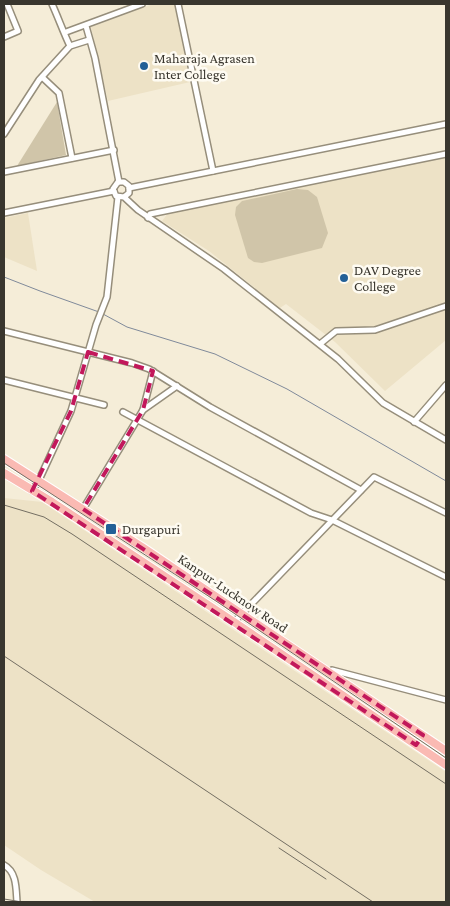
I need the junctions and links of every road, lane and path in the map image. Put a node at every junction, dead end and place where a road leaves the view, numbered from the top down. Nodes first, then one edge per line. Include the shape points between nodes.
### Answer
1 (8, 4) edge
2 (52, 4) edge
3 (142, 4) edge
4 (178, 4) edge
5 (86, 26) junction
6 (66, 32) junction
7 (4, 37) edge
8 (89, 40) junction
9 (70, 46) junction
10 (42, 77) junction
11 (446, 124) edge
12 (4, 134) edge
13 (114, 150) junction
14 (446, 154) edge
15 (72, 158) junction
16 (213, 171) junction
17 (4, 172) edge
18 (119, 182) junction
19 (129, 188) junction
20 (114, 191) junction
21 (121, 197) junction
22 (4, 213) edge
23 (148, 218) junction
24 (446, 306) edge
25 (4, 331) edge
26 (320, 344) junction
27 (88, 352) junction
28 (153, 371) junction
29 (4, 380) edge
30 (446, 385) edge
31 (177, 386) junction
32 (75, 398) junction
33 (104, 405) dead end
34 (143, 410) junction
35 (123, 412) dead end
36 (137, 420) junction
37 (414, 422) junction
38 (446, 440) edge
39 (4, 458) edge
40 (4, 473) edge
41 (39, 480) junction
42 (361, 490) junction
43 (32, 491) junction
44 (84, 509) junction
45 (446, 513) edge
46 (332, 520) junction
47 (446, 577) edge
48 (242, 614) junction
49 (234, 622) junction
50 (330, 672) junction
51 (446, 700) edge
52 (374, 702) junction
53 (367, 712) junction
54 (423, 735) junction
55 (416, 745) junction
56 (446, 751) edge
57 (446, 765) edge
58 (4, 865) edge
59 (17, 902) edge

1 - 7 street via 18,31
2 - 6 street
3 - 5 street
4 - 16 street
5 - 6 street
5 - 8 street
6 - 9 street
8 - 9 street
8 - 13 street
9 - 10 street
10 - 12 street
10 - 15 street via 59,93
11 - 16 street
13 - 15 street
13 - 18 street
14 - 23 street via 150,214
15 - 17 street
16 - 19 street
18 - 19 street
18 - 20 street
19 - 21 street via 129,193
20 - 21 street
20 - 22 street
21 - 23 street
21 - 27 street via 107,297
23 - 26 street via 224,269
24 - 26 street via 375,330 336,331
25 - 27 street
26 - 37 street via 384,402
27 - 28 street
27 - 32 street
28 - 31 street
28 - 34 street
29 - 32 street
30 - 37 street
31 - 34 street
31 - 42 street
32 - 33 street
32 - 41 street
34 - 36 street
35 - 36 street
36 - 44 street
36 - 46 street via 311,513
37 - 38 street
39 - 41 main road, Kanpur-Lucknow Road
40 - 43 main road, Kanpur-Lucknow Road
41 - 43 street
41 - 44 main road, Kanpur-Lucknow Road
42 - 45 street via 374,477
42 - 46 street
43 - 49 main road, Kanpur-Lucknow Road
44 - 48 main road, Kanpur-Lucknow Road
46 - 47 street
46 - 48 street
48 - 49 street
48 - 50 main road, Kanpur-Lucknow Road
49 - 53 main road, Kanpur-Lucknow Road
50 - 51 street
50 - 52 main road, Kanpur-Lucknow Road
52 - 53 main road
52 - 54 main road, Kanpur-Lucknow Road
53 - 55 main road, Kanpur-Lucknow Road
54 - 55 main road
54 - 56 main road, Kanpur-Lucknow Road
55 - 57 main road, Kanpur-Lucknow Road
58 - 59 street via 14,878

